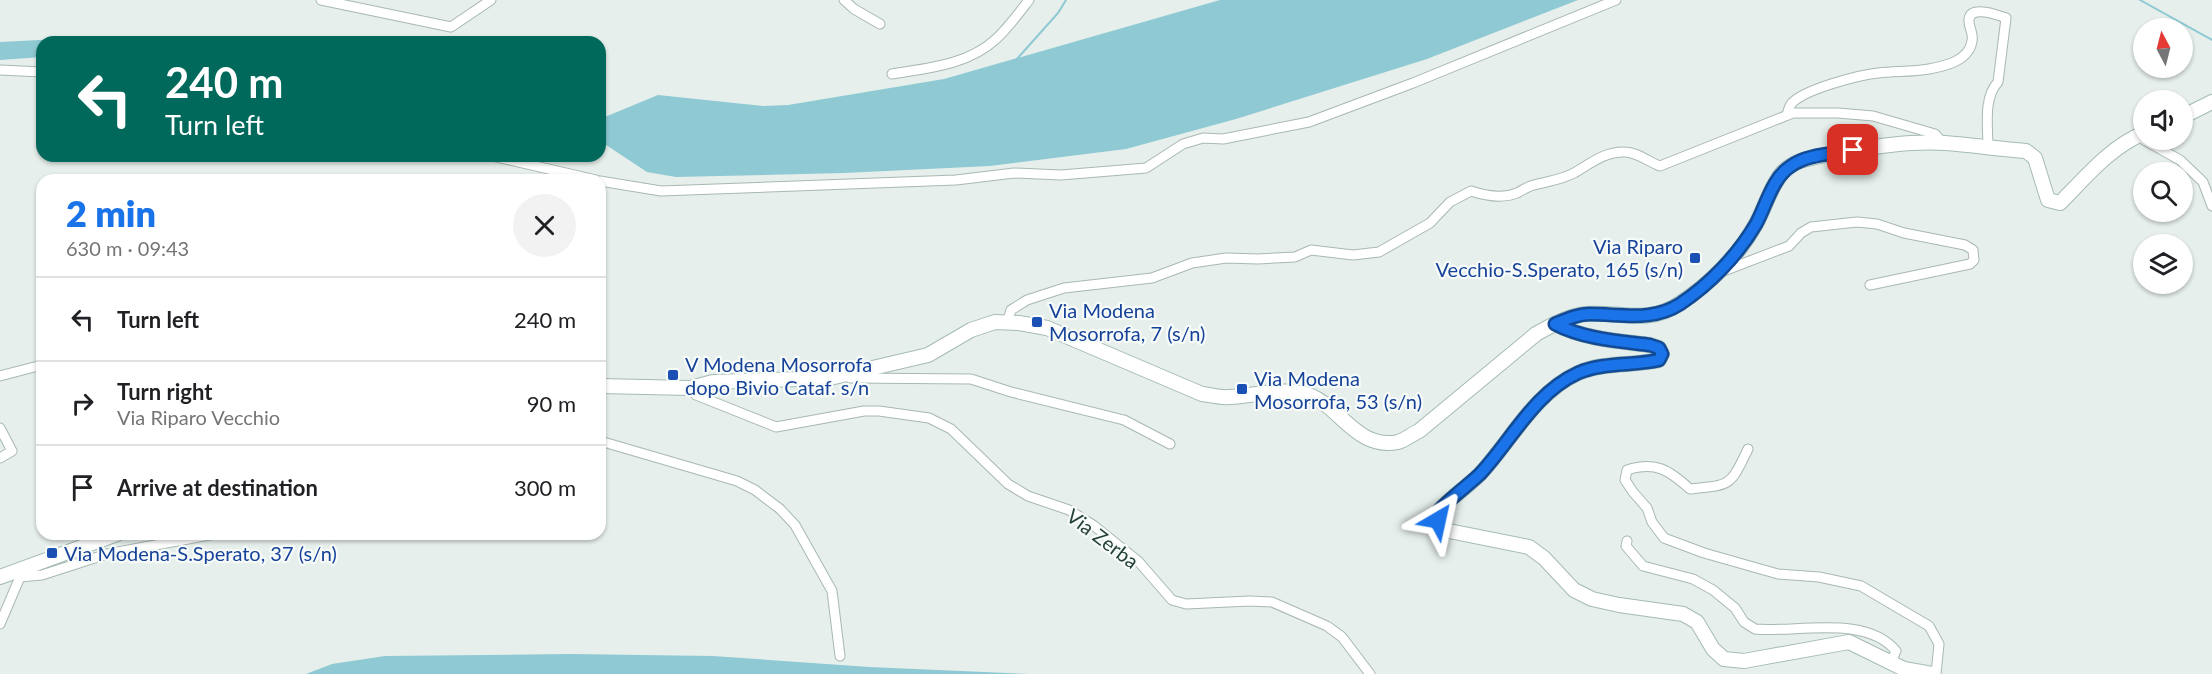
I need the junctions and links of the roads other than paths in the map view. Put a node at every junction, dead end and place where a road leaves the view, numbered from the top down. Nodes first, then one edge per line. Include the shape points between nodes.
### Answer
1 (321, 0) edge
2 (491, 0) edge
3 (844, 0) edge
4 (1029, 0) edge
5 (1616, 0) edge
6 (880, 24) dead end
7 (0, 70) edge
8 (36, 72) edge
9 (892, 74) dead end
10 (2212, 102) edge
11 (2193, 112) edge
12 (1787, 115) junction
13 (2133, 140) edge
14 (1943, 143) junction
15 (1988, 147) junction
16 (2163, 150) edge
17 (517, 162) edge
18 (568, 174) edge
19 (606, 182) edge
20 (2212, 206) edge
21 (1716, 274) junction
22 (1870, 285) dead end
23 (1007, 323) junction
24 (1555, 324) junction
25 (36, 367) edge
26 (0, 376) edge
27 (831, 378) junction
28 (606, 387) edge
29 (690, 388) junction
30 (0, 428) edge
31 (606, 443) edge
32 (1170, 444) dead end
33 (1748, 449) dead end
34 (0, 458) edge
35 (93, 540) edge
36 (185, 540) edge
37 (1627, 541) dead end
38 (19, 574) junction
39 (0, 578) edge
40 (0, 624) edge
41 (840, 656) dead end
42 (1891, 662) junction
43 (1371, 674) edge
44 (1934, 674) edge

1 - 2 street via 451,27
3 - 6 street
4 - 9 street via 998,38 974,54 954,63
5 - 19 street via 1309,122 1223,139 1203,138 1183,144 1146,168 661,191
7 - 8 street
10 - 11 street
12 - 14 street via 1808,112 1873,116 1935,134
12 - 15 street via 1791,103 1811,91 1876,73 1951,63 1965,56 1972,41 1971,14 1992,13 2006,18 1998,82 1992,88 1988,109
12 - 23 street via 1660,166 1636,154 1608,154 1562,179 1515,193 1499,196 1471,191 1450,202 1430,223 1379,252 1353,255 1311,250 1295,256 1192,262 1152,278 1064,288 1036,297 1011,310
13 - 15 street via 2097,166 2060,203 2048,200 2036,158 2026,151
14 - 15 street
14 - 21 street via 1874,146 1792,164 1780,174 1742,246
16 - 20 street via 2203,182
17 - 18 street
21 - 22 street via 1789,246 1811,227 1857,222 1973,250 1974,260 1970,264
21 - 24 street via 1679,304 1656,315 1589,314
23 - 24 street via 1047,328 1202,394 1226,398 1286,391 1305,394 1320,401 1357,434 1381,442 1399,442 1419,431 1536,334
23 - 27 street via 995,322 971,330 928,355
24 - 42 street via 1587,336 1650,345 1662,354 1653,362 1578,373 1554,389 1529,413 1480,474 1440,511 1438,520 1444,530 1529,548 1574,590 1592,599 1683,614 1696,622 1724,659 1744,661 1849,642
25 - 26 street
27 - 29 street via 713,382
27 - 32 street via 970,379 1124,420
28 - 29 street
29 - 43 street, Via Zerba via 696,395 776,427 864,411 929,418 951,429 1008,484 1092,525 1138,561 1172,600 1186,604 1272,602 1327,626
30 - 34 street via 12,451
31 - 41 street via 737,481 780,509 795,525 832,591
33 - 44 street via 1733,479 1718,487 1690,489 1660,468 1644,465 1627,470 1625,480 1664,538 1778,574 1861,586 1929,626 1939,644
35 - 38 street
36 - 38 street via 107,554 42,575
37 - 42 street via 1626,546 1644,566 1693,579 1713,590 1755,629 1838,628 1869,634 1888,642 1896,651
38 - 39 street
38 - 40 street
42 - 44 street via 1904,669

